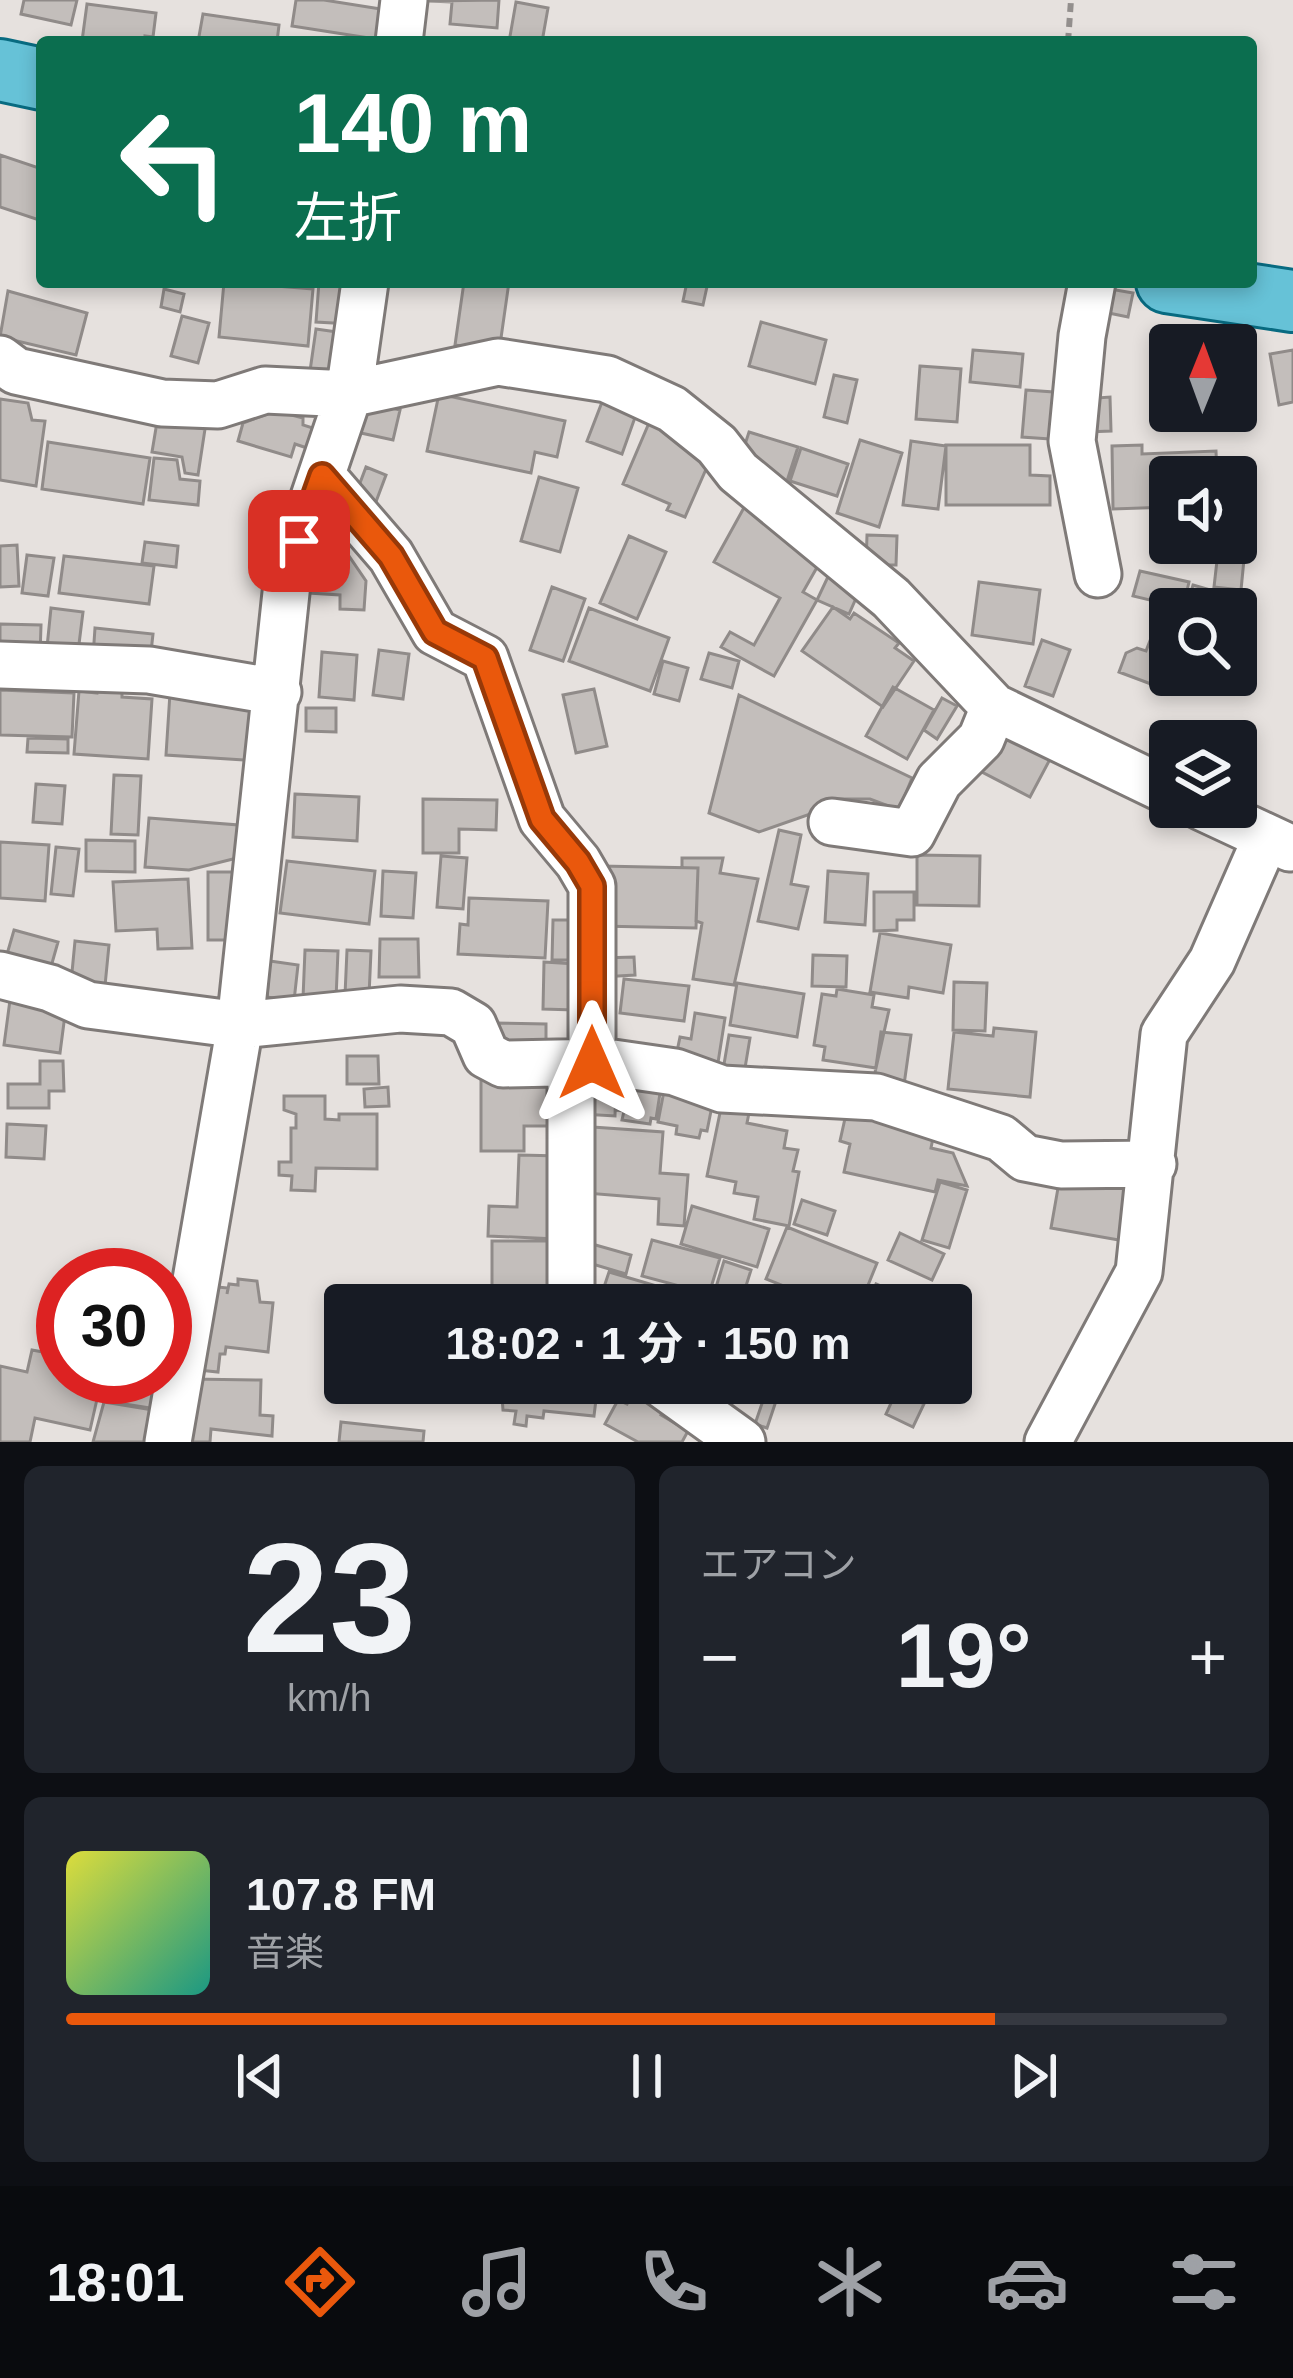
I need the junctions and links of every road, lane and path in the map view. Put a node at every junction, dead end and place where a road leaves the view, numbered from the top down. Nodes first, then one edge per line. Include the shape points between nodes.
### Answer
1 (404, 0) edge
2 (1071, 0) edge
3 (399, 36) edge
4 (1068, 36) edge
5 (0, 70) edge
6 (36, 78) edge
7 (364, 288) edge
8 (1091, 288) edge
9 (1207, 288) edge
10 (1293, 301) edge
11 (0, 359) edge
12 (350, 394) junction
13 (322, 476) junction
14 (1098, 574) dead end
15 (0, 665) edge
16 (278, 692) junction
17 (994, 707) junction
18 (1149, 782) edge
19 (832, 822) dead end
20 (1246, 828) edge
21 (1280, 844) edge
22 (0, 975) edge
23 (240, 1025) junction
24 (581, 1063) junction
25 (1153, 1164) junction
26 (573, 1284) edge
27 (689, 1404) edge
28 (168, 1442) edge
29 (742, 1442) edge
30 (1048, 1442) edge

1 - 3 street
2 - 4 path
5 - 6 main road
7 - 12 street
8 - 14 street via 1072,441
9 - 10 main road
11 - 12 street via 16,370 162,403 218,405 265,390
12 - 13 street
12 - 17 street via 498,362 607,379 672,410 892,598
13 - 16 street via 288,574
13 - 24 street via 391,556 435,632 485,658 542,819 592,886
15 - 16 street via 149,670
16 - 23 street
17 - 18 street
17 - 19 street via 981,739 938,781 912,833
20 - 21 street
21 - 25 street via 1164,1034
22 - 23 street via 88,1005
23 - 24 street via 381,1010 451,1012 473,1025 485,1055 503,1064
23 - 28 street
24 - 25 street via 675,1072 722,1089 876,1096 1000,1138 1025,1158 1061,1166
24 - 26 street
25 - 30 street via 1139,1272
27 - 29 street

